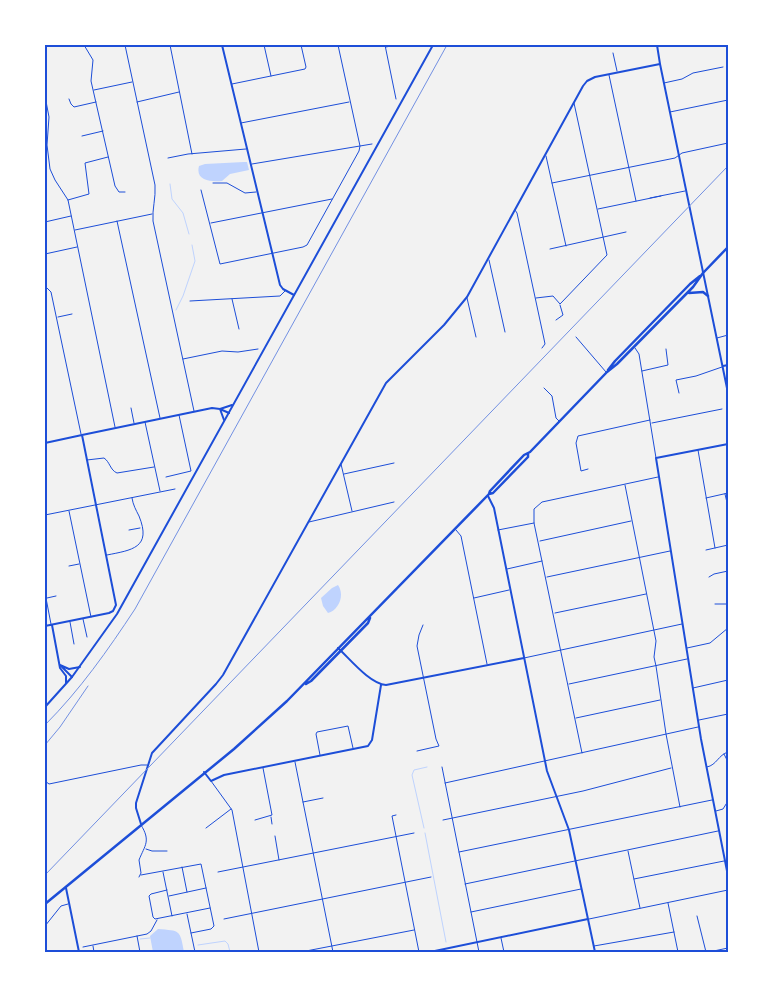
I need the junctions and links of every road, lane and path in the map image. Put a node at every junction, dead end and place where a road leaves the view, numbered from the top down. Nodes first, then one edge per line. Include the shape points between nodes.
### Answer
1 (84, 45) edge
2 (125, 45) edge
3 (170, 45) edge
4 (222, 45) edge
5 (264, 45) edge
6 (301, 45) edge
7 (338, 45) edge
8 (395, 45) edge
9 (433, 45) edge
10 (657, 45) edge
11 (385, 46) edge
12 (613, 53) dead end
13 (660, 64) junction
14 (723, 67) dead end
15 (617, 72) junction
16 (609, 74) junction
17 (271, 76) junction
18 (133, 81) junction
19 (664, 83) junction
20 (231, 84) junction
21 (94, 90) junction
22 (180, 92) junction
23 (45, 96) edge
24 (45, 99) edge
25 (69, 99) dead end
26 (396, 99) dead end
27 (728, 100) edge
28 (97, 102) junction
29 (137, 102) junction
30 (350, 102) junction
31 (574, 102) junction
32 (670, 112) junction
33 (45, 124) edge
34 (49, 124) junction
35 (241, 124) junction
36 (103, 131) junction
37 (82, 136) dead end
38 (728, 143) edge
39 (372, 144) dead end
40 (360, 146) junction
41 (247, 149) junction
42 (192, 154) junction
43 (546, 154) junction
44 (678, 156) junction
45 (109, 157) junction
46 (168, 158) dead end
47 (45, 160) edge
48 (49, 160) junction
49 (251, 164) junction
50 (628, 166) junction
51 (590, 175) junction
52 (213, 183) dead end
53 (552, 183) junction
54 (201, 190) dead end
55 (686, 190) junction
56 (125, 192) dead end
57 (257, 192) junction
58 (333, 199) junction
59 (68, 200) junction
60 (636, 201) junction
61 (598, 209) junction
62 (514, 210) junction
63 (262, 213) junction
64 (153, 214) junction
65 (71, 216) junction
66 (117, 221) junction
67 (45, 222) edge
68 (210, 224) junction
69 (74, 231) junction
70 (626, 232) dead end
71 (603, 237) junction
72 (566, 246) junction
73 (78, 247) junction
74 (728, 248) edge
75 (550, 249) dead end
76 (272, 253) junction
77 (45, 254) edge
78 (488, 257) junction
79 (703, 273) junction
80 (45, 286) edge
81 (286, 290) junction
82 (294, 295) junction
83 (685, 295) junction
84 (708, 296) junction
85 (467, 297) junction
86 (536, 298) junction
87 (232, 299) junction
88 (190, 302) dead end
89 (560, 304) junction
90 (72, 314) dead end
91 (57, 317) junction
92 (556, 320) dead end
93 (239, 329) dead end
94 (505, 332) dead end
95 (728, 335) edge
96 (576, 336) dead end
97 (476, 337) dead end
98 (716, 338) junction
99 (634, 347) junction
100 (542, 348) dead end
101 (258, 349) dead end
102 (666, 349) dead end
103 (183, 359) junction
104 (728, 365) edge
105 (723, 366) junction
106 (642, 371) junction
107 (607, 372) junction
108 (544, 388) dead end
109 (679, 393) dead end
110 (728, 393) edge
111 (234, 404) junction
112 (131, 408) dead end
113 (220, 408) junction
114 (722, 409) dead end
115 (194, 411) junction
116 (229, 413) junction
117 (179, 415) junction
118 (160, 418) junction
119 (560, 421) junction
120 (144, 422) junction
121 (224, 422) junction
122 (650, 422) junction
123 (134, 424) junction
124 (116, 428) junction
125 (82, 435) junction
126 (45, 443) edge
127 (728, 444) edge
128 (698, 450) junction
129 (656, 458) junction
130 (87, 460) junction
131 (341, 463) junction
132 (394, 463) dead end
133 (154, 467) junction
134 (588, 469) dead end
135 (344, 474) junction
136 (166, 477) dead end
137 (659, 477) junction
138 (625, 485) junction
139 (175, 489) dead end
140 (160, 492) junction
141 (728, 493) edge
142 (725, 494) junction
143 (488, 495) junction
144 (132, 498) junction
145 (706, 498) junction
146 (394, 502) dead end
147 (96, 504) junction
148 (728, 507) edge
149 (69, 510) junction
150 (352, 512) junction
151 (45, 515) edge
152 (632, 521) junction
153 (308, 522) junction
154 (534, 523) junction
155 (141, 527) junction
156 (129, 530) dead end
157 (456, 530) junction
158 (498, 530) junction
159 (538, 541) junction
160 (728, 545) edge
161 (714, 548) junction
162 (671, 550) junction
163 (706, 550) dead end
164 (107, 555) junction
165 (640, 557) junction
166 (543, 561) junction
167 (80, 564) junction
168 (69, 566) dead end
169 (506, 569) junction
170 (728, 571) edge
171 (546, 577) junction
172 (709, 577) dead end
173 (510, 590) junction
174 (45, 592) edge
175 (647, 594) junction
176 (56, 596) dead end
177 (46, 598) edge
178 (474, 598) junction
179 (715, 604) dead end
180 (728, 604) edge
181 (553, 614) junction
182 (91, 617) junction
183 (83, 619) junction
184 (70, 622) junction
185 (683, 624) junction
186 (52, 625) junction
187 (45, 626) edge
188 (424, 626) dead end
189 (728, 628) edge
190 (654, 630) junction
191 (87, 637) dead end
192 (74, 644) dead end
193 (686, 648) junction
194 (340, 650) junction
195 (560, 650) junction
196 (524, 658) junction
197 (688, 659) junction
198 (60, 665) junction
199 (487, 665) junction
200 (656, 666) junction
201 (80, 667) junction
202 (72, 677) junction
203 (424, 678) junction
204 (728, 680) edge
205 (66, 684) junction
206 (568, 684) junction
207 (382, 685) junction
208 (693, 688) junction
209 (661, 700) junction
210 (45, 707) edge
211 (728, 714) edge
212 (574, 718) junction
213 (698, 720) junction
214 (699, 727) junction
215 (666, 734) junction
216 (353, 749) junction
217 (417, 751) dead end
218 (728, 752) edge
219 (582, 753) junction
220 (723, 754) junction
221 (320, 756) junction
222 (294, 761) junction
223 (545, 761) junction
224 (728, 762) edge
225 (147, 765) junction
226 (442, 767) dead end
227 (263, 768) junction
228 (672, 768) junction
229 (706, 768) junction
230 (204, 772) junction
231 (45, 781) edge
232 (211, 781) junction
233 (445, 783) junction
234 (556, 796) junction
235 (323, 798) dead end
236 (713, 800) junction
237 (728, 801) edge
238 (303, 802) junction
239 (680, 806) junction
240 (231, 808) junction
241 (715, 811) junction
242 (396, 815) dead end
243 (271, 816) junction
244 (452, 818) junction
245 (255, 820) dead end
246 (443, 820) dead end
247 (141, 824) junction
248 (272, 824) dead end
249 (206, 828) dead end
250 (569, 830) junction
251 (719, 831) junction
252 (414, 833) dead end
253 (274, 836) dead end
254 (396, 837) junction
255 (145, 849) junction
256 (628, 850) junction
257 (167, 851) dead end
258 (459, 852) junction
259 (313, 853) junction
260 (279, 860) junction
261 (725, 860) junction
262 (576, 861) junction
263 (727, 864) edge
264 (182, 867) junction
265 (242, 867) junction
266 (163, 871) junction
267 (218, 872) dead end
268 (728, 876) edge
269 (431, 877) dead end
270 (634, 879) junction
271 (406, 882) junction
272 (465, 884) junction
273 (66, 887) junction
274 (207, 888) junction
275 (582, 888) junction
276 (167, 890) junction
277 (728, 890) edge
278 (187, 892) junction
279 (168, 896) junction
280 (322, 899) junction
281 (668, 902) junction
282 (69, 903) junction
283 (45, 904) edge
284 (211, 908) junction
285 (640, 908) junction
286 (471, 912) junction
287 (187, 913) junction
288 (251, 914) junction
289 (172, 916) junction
290 (697, 916) dead end
291 (157, 919) junction
292 (224, 919) dead end
293 (588, 919) junction
294 (45, 926) edge
295 (415, 930) junction
296 (674, 932) junction
297 (191, 933) junction
298 (137, 936) junction
299 (501, 937) junction
300 (477, 942) junction
301 (92, 945) junction
302 (332, 946) junction
303 (594, 946) junction
304 (83, 947) dead end
305 (728, 948) edge
306 (79, 952) edge
307 (94, 952) edge
308 (140, 952) edge
309 (195, 952) edge
310 (259, 952) edge
311 (301, 952) edge
312 (333, 952) edge
313 (419, 952) edge
314 (430, 952) edge
315 (479, 952) edge
316 (504, 952) edge
317 (595, 952) edge
318 (678, 952) edge
319 (706, 952) edge
320 (710, 952) edge

1 - 21 street via 93,60 91,81
2 - 18 street
3 - 22 street
4 - 20 street
5 - 17 street
6 - 17 street via 305,68
7 - 30 street
8 - 11 street
9 - 82 street
10 - 13 street
11 - 26 street
12 - 15 street
13 - 15 street
13 - 19 street
14 - 19 street
15 - 16 street
16 - 31 street via 588,81
16 - 50 street
17 - 20 street
18 - 21 street
18 - 29 street
19 - 32 street
20 - 35 street
21 - 28 street
22 - 29 street
22 - 42 street
23 - 24 street
24 - 34 street
25 - 28 street via 74,106
27 - 32 street
28 - 36 street
29 - 64 street via 155,189
30 - 35 street
30 - 40 street
31 - 43 street
31 - 51 street
32 - 44 street
33 - 34 street
34 - 48 street via 46,141
35 - 41 street
36 - 37 street
36 - 45 street
38 - 44 street
39 - 40 street
40 - 49 street
40 - 58 street
41 - 42 street
41 - 49 street
42 - 46 street
43 - 53 street
43 - 62 street
44 - 50 street
44 - 55 street
45 - 56 street via 116,188
45 - 59 street via 84,163 90,196
47 - 48 street
48 - 59 street via 53,178
49 - 57 street
50 - 51 street
50 - 60 street
51 - 53 street
51 - 61 street
52 - 57 street via 227,183 245,193
53 - 72 street
54 - 68 street
55 - 60 street
55 - 79 street
57 - 63 street
58 - 63 street
58 - 76 street via 307,245
59 - 65 street
60 - 61 street
61 - 71 street
62 - 78 street
62 - 86 street
63 - 68 street
63 - 76 street
64 - 66 street
64 - 103 street
65 - 67 street
65 - 69 street
66 - 69 street
66 - 118 street
68 - 76 street via 220,264
69 - 73 street
70 - 71 street
71 - 72 street
71 - 89 street via 607,255
72 - 75 street
73 - 77 street
73 - 124 street
74 - 79 main road
76 - 81 street via 280,285
78 - 85 street
78 - 94 street
79 - 83 main road
79 - 84 street
79 - 107 main road
80 - 91 street via 52,292
81 - 82 street
81 - 87 street via 280,296
82 - 111 street
83 - 84 main road via 704,292
83 - 99 main road
84 - 98 street
85 - 97 street
85 - 131 street via 444,325 388,380
86 - 89 street via 553,296
86 - 100 street via 544,339
87 - 88 street
87 - 93 street
89 - 92 street via 563,315
90 - 91 street
91 - 125 street
95 - 98 street
96 - 107 street
98 - 105 street
99 - 106 street via 639,354
99 - 107 main road
101 - 103 street via 222,351
102 - 106 street via 668,365
103 - 115 street
104 - 105 street
105 - 109 street via 676,380
105 - 110 street
106 - 122 street
107 - 119 main road
108 - 119 street via 552,396 556,418
111 - 113 street
111 - 116 street
112 - 123 street
113 - 115 street
113 - 116 street
113 - 121 street
114 - 122 street
115 - 117 street
116 - 121 street
117 - 118 street
117 - 136 street via 191,470
118 - 120 street
119 - 143 main road
120 - 123 street
120 - 133 street
121 - 201 street via 117,614
122 - 129 street
122 - 134 street via 578,436 580,471
123 - 124 street
124 - 125 street
125 - 126 street
125 - 130 street
127 - 128 street
128 - 129 street
128 - 145 street
129 - 137 street
130 - 133 street via 104,458 117,473
130 - 147 street
131 - 135 street
131 - 153 street
132 - 135 street
133 - 140 street
135 - 150 street
137 - 138 street
137 - 162 street
138 - 152 street
138 - 154 street via 542,502 534,509
139 - 140 street
140 - 144 street
141 - 142 street
142 - 145 street
142 - 148 street
143 - 157 main road
143 - 158 street
144 - 147 street
144 - 155 street
145 - 161 street
146 - 150 street
147 - 149 street
147 - 164 street
149 - 151 street
149 - 167 street
150 - 153 street
152 - 159 street
152 - 165 street
153 - 225 street via 223,675 153,750
154 - 158 street
154 - 159 street
155 - 156 street
155 - 164 street via 142,537 136,548
157 - 178 street via 461,536
157 - 194 main road
158 - 169 street
159 - 166 street
160 - 161 street
161 - 163 street
162 - 165 street
162 - 185 street
164 - 182 street via 116,607 109,613
165 - 171 street
165 - 175 street
166 - 169 street
166 - 171 street
167 - 168 street
167 - 182 street
169 - 173 street
170 - 172 street
171 - 181 street
173 - 178 street
173 - 196 street
174 - 177 street
175 - 181 street
175 - 190 street
176 - 177 street
177 - 186 street
178 - 199 street
179 - 180 street
181 - 195 street
182 - 183 street
183 - 184 street
183 - 191 street
184 - 186 street
184 - 192 street
185 - 190 street
185 - 193 street
186 - 187 street
186 - 198 street
188 - 203 street via 417,642
189 - 193 street via 710,643
190 - 195 street
190 - 200 street
193 - 197 street
194 - 207 street
194 - 230 main road via 257,729
195 - 196 street
195 - 206 street
196 - 199 street
196 - 223 street
197 - 200 street
197 - 208 street
198 - 201 street via 68,669
198 - 202 street
198 - 205 street
199 - 203 street
200 - 206 street
200 - 209 street
201 - 202 street
202 - 205 street
203 - 207 street
203 - 217 street via 439,746
204 - 208 street
205 - 210 street
206 - 212 street
207 - 216 street via 371,742 368,746
208 - 213 street
209 - 212 street
209 - 215 street
211 - 213 street
212 - 219 street
213 - 214 street
214 - 215 street
214 - 229 street
215 - 219 street
215 - 228 street
216 - 221 street
216 - 221 street via 348,726 322,731 316,733
218 - 220 street
219 - 223 street
220 - 224 street
220 - 229 street via 715,764
221 - 222 street
222 - 227 street
222 - 238 street
223 - 233 street
223 - 234 street
225 - 231 street via 49,784
225 - 247 street via 136,803
226 - 233 street
227 - 232 street
227 - 243 street
228 - 234 street
228 - 239 street
229 - 236 street
230 - 232 street
230 - 247 main road
232 - 240 street
233 - 244 street
234 - 244 street
234 - 250 street
235 - 238 street
236 - 239 street
236 - 241 street
237 - 241 street via 723,809
238 - 259 street
239 - 250 street
240 - 249 street
240 - 265 street
241 - 251 street
242 - 254 street via 392,816
243 - 245 street
243 - 248 street
244 - 246 street
244 - 258 street
247 - 255 street via 147,838
247 - 273 main road
250 - 258 street
250 - 262 street
251 - 256 street
251 - 261 street
252 - 254 street
253 - 260 street
254 - 259 street
254 - 271 street
255 - 257 street
255 - 266 street via 139,860 140,876
256 - 262 street
256 - 270 street
258 - 272 street
259 - 260 street
259 - 280 street
260 - 265 street
261 - 263 street
261 - 270 street
262 - 272 street
262 - 275 street
263 - 268 street
264 - 266 street
264 - 274 street via 201,864
264 - 278 street
265 - 267 street
265 - 288 street
266 - 276 street
269 - 271 street
270 - 285 street
271 - 280 street
271 - 295 street
272 - 286 street
273 - 282 street
273 - 283 main road
274 - 278 street
274 - 284 street
275 - 286 street
275 - 293 street
276 - 279 street
276 - 291 street via 149,896 153,917
277 - 281 street
278 - 279 street
279 - 289 street
280 - 288 street
280 - 302 street
281 - 285 street
281 - 296 street
282 - 294 street via 61,906
282 - 306 street
284 - 287 street
284 - 297 street via 213,927
285 - 293 street
286 - 300 street
287 - 289 street
287 - 297 street
288 - 292 street
288 - 310 street
289 - 291 street
290 - 319 street
291 - 298 street via 149,933
293 - 299 street
293 - 303 street
295 - 302 street
295 - 313 street
296 - 303 street
296 - 318 street
297 - 309 street
298 - 301 street
298 - 308 street
299 - 300 street
299 - 316 street
300 - 314 street
300 - 315 street
301 - 304 street
301 - 307 street
302 - 311 street
302 - 312 street
303 - 317 street
305 - 320 street

